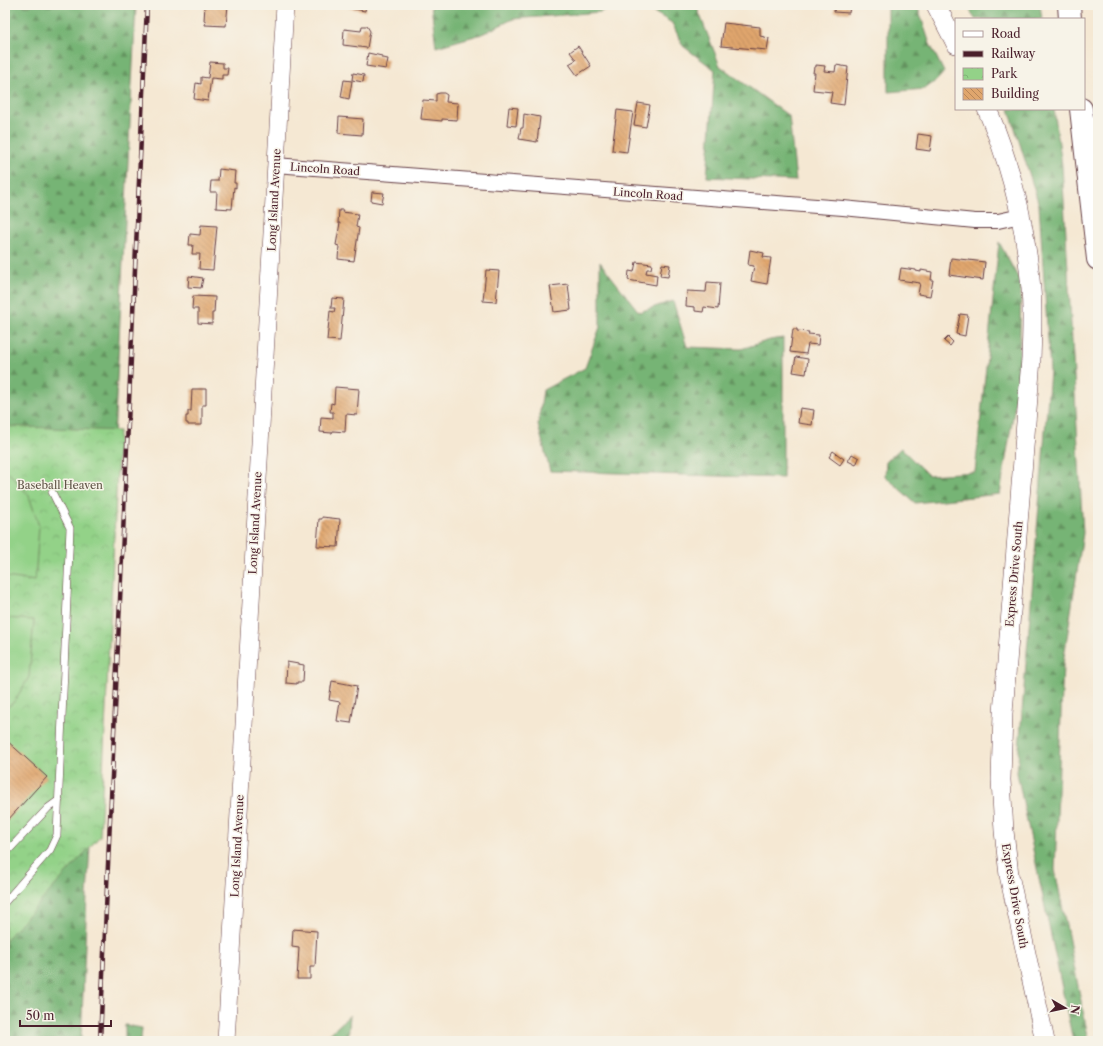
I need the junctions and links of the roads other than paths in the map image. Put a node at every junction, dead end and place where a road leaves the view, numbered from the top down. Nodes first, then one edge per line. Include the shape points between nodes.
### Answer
1 (285, 5) edge
2 (936, 5) edge
3 (1069, 5) edge
4 (1070, 18) edge
5 (955, 42) edge
6 (987, 110) edge
7 (1081, 110) edge
8 (275, 165) junction
9 (1020, 216) junction
10 (1098, 259) edge
11 (52, 492) dead end
12 (59, 800) junction
13 (5, 854) edge
14 (5, 902) edge
15 (226, 1041) edge
16 (1045, 1041) edge

1 - 8 street, Long Island Avenue
2 - 5 main road
3 - 4 highway
6 - 9 main road, Express Drive South via 1008,165
7 - 10 highway
8 - 9 street, Lincoln Road via 836,207 975,221 998,221
8 - 15 street, Long Island Avenue
9 - 16 main road, Express Drive South via 1031,288 1031,359 1003,713 1001,780 1009,875
11 - 12 lane via 70,528
12 - 13 lane via 48,808
12 - 14 lane via 57,835 50,850

